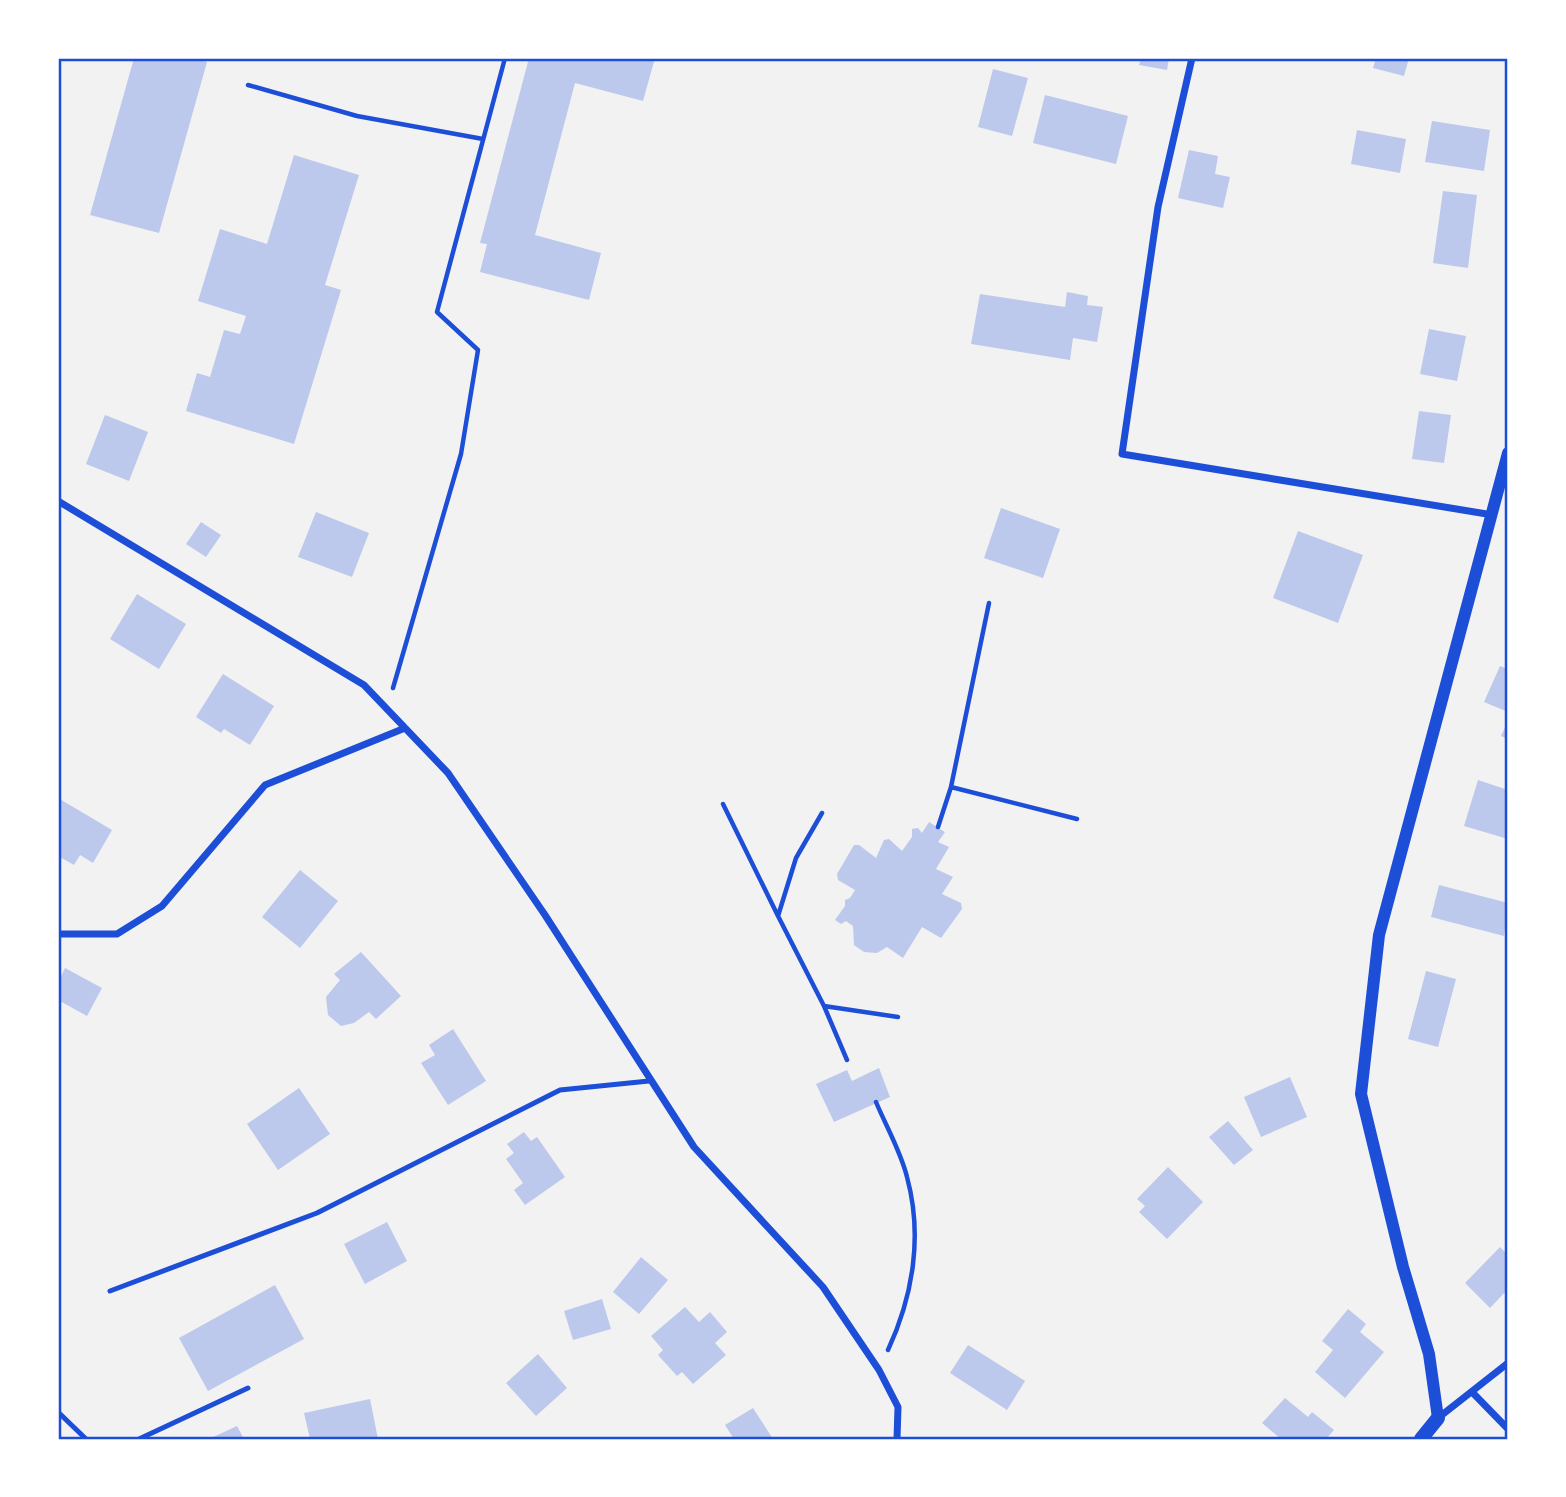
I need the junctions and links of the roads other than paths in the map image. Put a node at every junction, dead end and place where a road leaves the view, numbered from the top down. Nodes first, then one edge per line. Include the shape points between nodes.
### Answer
1 (1192, 58) edge
2 (1508, 453) edge
3 (58, 501) edge
4 (1493, 515) junction
5 (405, 728) junction
6 (58, 934) edge
7 (649, 1081) junction
8 (110, 1291) dead end
9 (1508, 1363) edge
10 (248, 1388) dead end
11 (1472, 1392) junction
12 (58, 1412) edge
13 (1438, 1418) junction
14 (1508, 1429) edge
15 (86, 1439) edge
16 (139, 1439) edge
17 (897, 1439) edge
18 (1421, 1439) edge

1 - 4 street via 1158,208 1122,454
2 - 4 street
3 - 5 street via 365,685
4 - 13 street via 1379,935 1361,1094 1429,1354
5 - 6 street via 265,785 162,906 117,934
5 - 7 street via 456,784
7 - 8 lane via 560,1090 317,1213
7 - 17 street via 694,1147 823,1287 898,1407
9 - 11 street
10 - 16 lane
11 - 13 street
11 - 14 street
12 - 15 lane
13 - 18 main road

